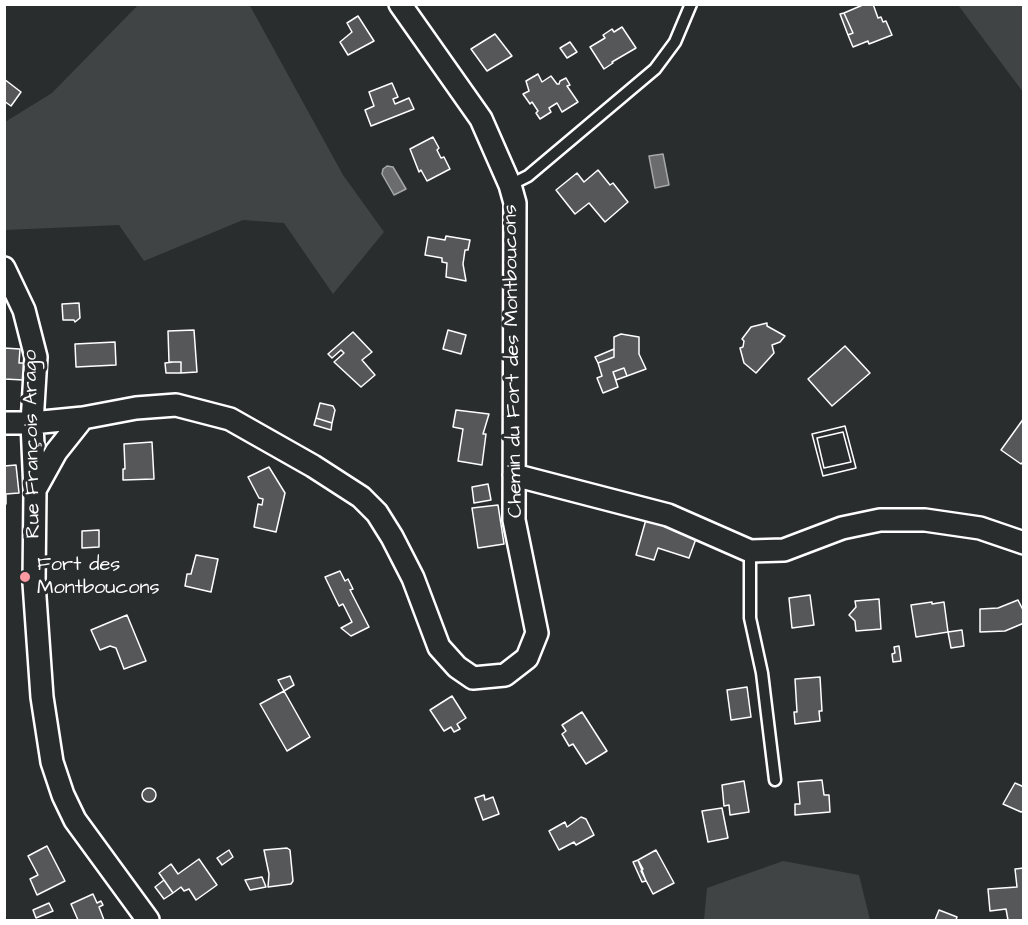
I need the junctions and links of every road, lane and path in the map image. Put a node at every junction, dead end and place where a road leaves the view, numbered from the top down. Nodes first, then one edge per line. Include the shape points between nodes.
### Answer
1 (400, 4) edge
2 (691, 4) edge
3 (510, 185) junction
4 (4, 268) edge
5 (83, 418) junction
6 (4, 423) edge
7 (32, 423) junction
8 (513, 475) junction
9 (35, 490) junction
10 (1023, 543) edge
11 (750, 551) junction
12 (775, 780) dead end
13 (148, 921) edge

1 - 3 street, Chemin du Fort des Montboucons via 481,119
2 - 3 lane, Chemin du Fort des Montboucons via 675,42 655,69 528,176
3 - 8 street, Chemin du Fort des Montboucons via 515,203
4 - 7 street, Rue François Arago via 24,310 36,357
5 - 7 street, Chemin du Fort des Montboucons
5 - 8 street, Chemin du Fort des Montboucons via 176,405 206,412 230,419 361,496 392,537 413,578 439,646 473,678 505,675 527,658 537,633 514,520
5 - 9 street via 56,452
6 - 7 street, Chemin du Fort des Montboucons
7 - 9 street, Rue François Arago
8 - 11 street via 668,515
9 - 13 street, Rue François Arago via 34,583 42,697 52,762 75,820
10 - 11 street via 980,528 925,520 880,520 843,528 784,550
11 - 12 lane via 750,618 762,674

